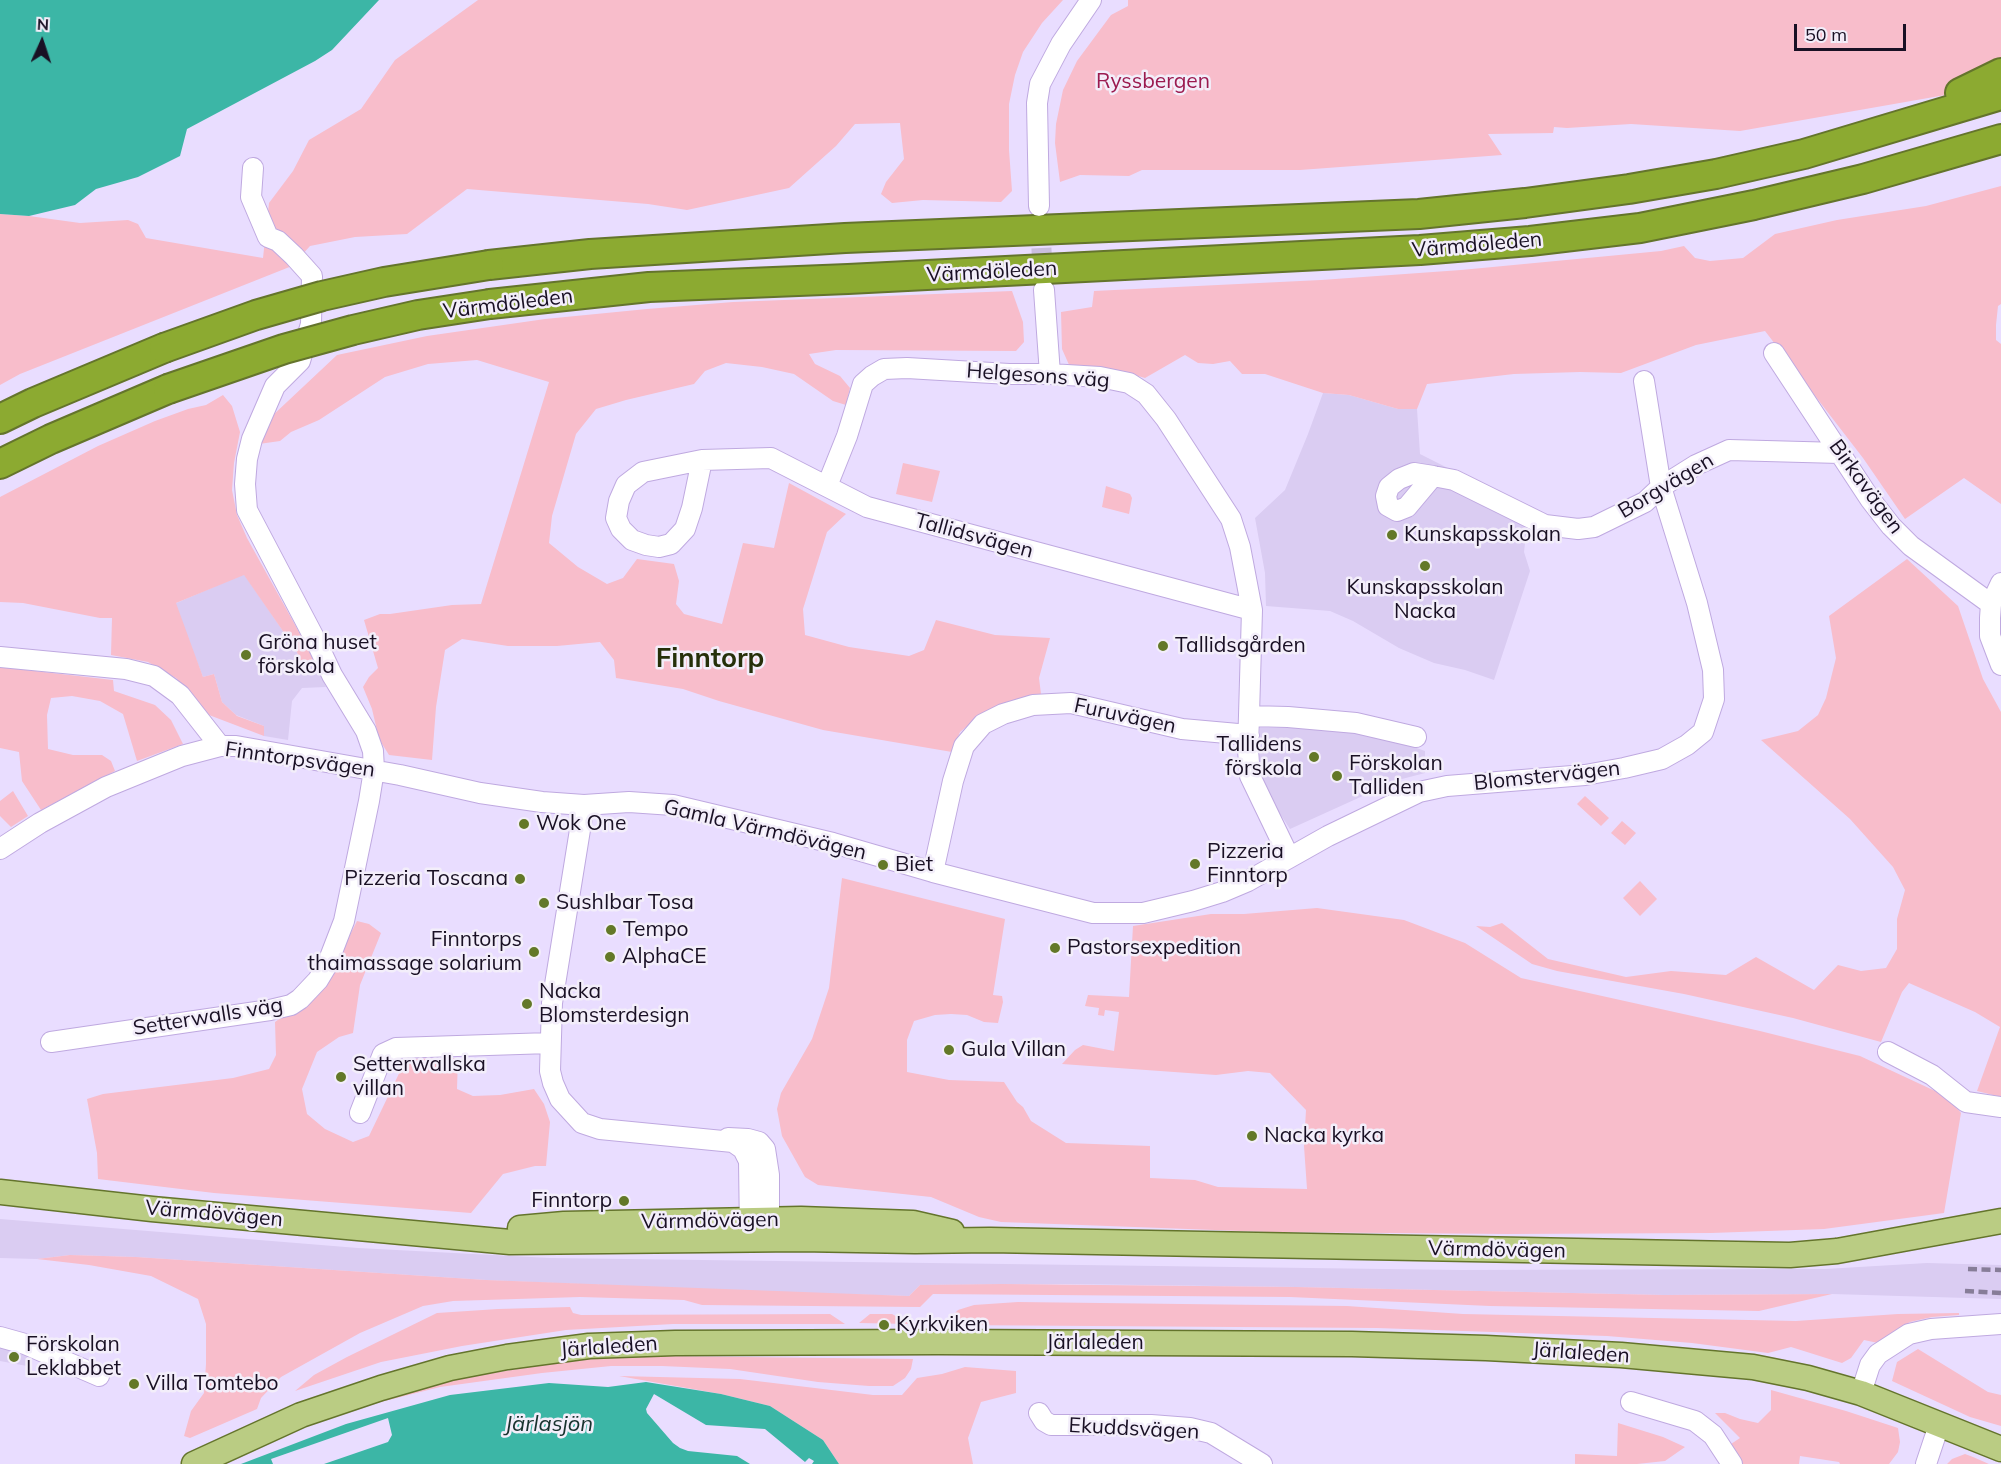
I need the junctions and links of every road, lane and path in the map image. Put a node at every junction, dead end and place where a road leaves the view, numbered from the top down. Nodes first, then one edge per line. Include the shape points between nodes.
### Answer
1 (1091, 0) edge
2 (2001, 73) edge
3 (2001, 95) edge
4 (1881, 131) junction
5 (2001, 139) edge
6 (2001, 144) edge
7 (1940, 157) junction
8 (253, 168) dead end
9 (1039, 206) tunnel mouth
10 (1044, 290) tunnel mouth
11 (1774, 353) dead end
12 (1050, 374) junction
13 (1644, 381) dead end
14 (0, 419) edge
15 (1840, 453) junction
16 (702, 460) junction
17 (0, 464) edge
18 (1433, 476) dead end
19 (827, 486) junction
20 (1661, 487) junction
21 (2001, 583) edge
22 (1991, 604) junction
23 (1252, 610) junction
24 (0, 657) edge
25 (2001, 665) edge
26 (1249, 726) junction
27 (1416, 737) dead end
28 (220, 746) junction
29 (374, 770) junction
30 (584, 805) junction
31 (0, 849) edge
32 (1289, 857) junction
33 (933, 872) junction
34 (51, 1042) dead end
35 (550, 1043) junction
36 (1888, 1052) dead end
37 (2001, 1107) edge
38 (360, 1113) dead end
39 (0, 1192) edge
40 (2001, 1221) edge
41 (760, 1230) junction
42 (2001, 1324) edge
43 (0, 1337) edge
44 (99, 1376) dead end
45 (1861, 1393) junction
46 (1631, 1402) dead end
47 (1039, 1413) dead end
48 (1939, 1425) junction
49 (2001, 1449) edge
50 (194, 1464) edge
51 (1262, 1464) edge
52 (1732, 1464) edge
53 (1926, 1464) edge

1 - 9 street via 1060,44 1040,84
2 - 4 highway
3 - 4 highway, Värmdöleden
4 - 14 highway, Värmdöleden, bridge via 1804,154 1705,176 1548,200 1419,214 834,239 590,254 489,265 384,282 256,315 164,348
5 - 7 highway, Värmdöleden
6 - 7 highway
7 - 17 highway, Värmdöleden, bridge via 1853,182 1640,228 1530,241 1420,250 649,287 418,315 284,349 168,388
8 - 29 street, Setterwalls väg via 250,197 268,237 278,241 312,276 311,324 300,361 276,386 252,439 244,484 248,510 332,675 366,731
10 - 12 street
11 - 15 street, Birkavägen
12 - 19 street, Helgesons väg via 884,369 863,384
12 - 23 street, Helgesons väg via 1129,383 1146,394 1231,519
13 - 20 street, Blomstervägen
15 - 20 street, Borgvägen via 1729,450
15 - 22 street, Birkavägen via 1870,499 1911,546
16 - 16 street, Tallidsvägen via 693,508 685,529 671,544 646,545 621,530 616,518 626,485 643,472
16 - 19 street, Tallidsvägen via 771,458
18 - 20 street, Borgvägen via 1454,480 1545,525 1578,529 1594,526 1646,502
19 - 23 street, Tallidsvägen via 867,507
20 - 32 street, Blomstervägen via 1713,670 1714,699 1703,732 1662,759 1624,768 1419,792
21 - 22 street
22 - 25 street via 1990,636
23 - 26 street, Helgesons väg
24 - 28 street via 126,669 154,676 180,695
26 - 27 street, Furuvägen via 1288,717 1356,723
26 - 32 street, Helgesons väg via 1250,776
26 - 33 street, Furuvägen via 1182,729 1071,703 1033,705 983,723 964,746
28 - 29 street, Finntorpsvägen
28 - 31 street, Finntorpsvägen via 182,756 106,787
29 - 30 street, Finntorpsvägen via 480,793
29 - 34 street, Setterwalls väg via 344,921 327,965 300,999 270,1010
30 - 33 street, Gamla Värmdövägen via 673,805 833,843
30 - 35 street via 552,1003
32 - 33 street, Gamla Värmdövägen via 1222,892 1158,910 1120,914 1074,909
35 - 38 street via 396,1048 383,1054
35 - 41 street via 550,1071 557,1092 582,1123 600,1129 733,1142 743,1149 749,1161
36 - 37 street via 1932,1075 1966,1102
39 - 41 main road, Värmdövägen via 510,1242
40 - 41 main road, Värmdövägen via 1837,1251 1790,1255 990,1240
42 - 45 street via 1909,1334 1878,1354
43 - 44 street
45 - 48 main road, Järlaleden
45 - 50 main road, Järlaleden via 1753,1367 1486,1348 938,1342 588,1346 450,1368 381,1388 301,1415
46 - 52 street via 1695,1421 1713,1435
47 - 51 street, Ekuddsvägen via 1051,1425 1190,1428 1211,1433
48 - 49 main road, Järlaleden
48 - 53 street

